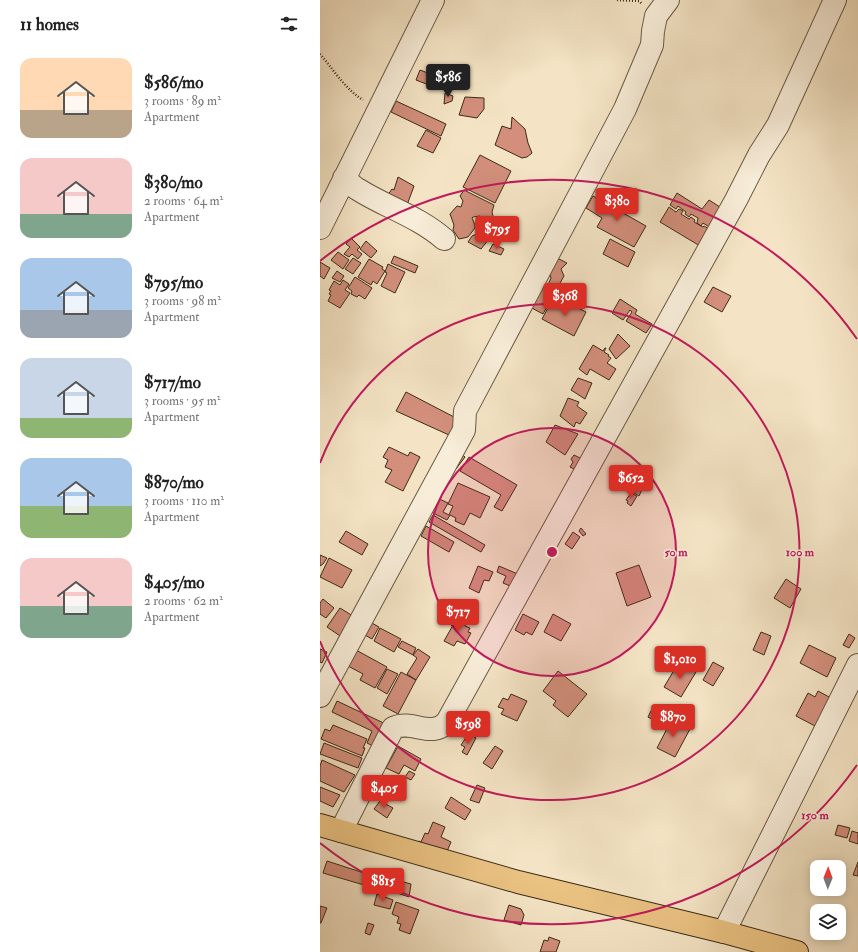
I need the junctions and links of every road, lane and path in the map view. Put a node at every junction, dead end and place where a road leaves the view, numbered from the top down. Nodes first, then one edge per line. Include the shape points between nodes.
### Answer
1 (433, 0) edge
2 (617, 0) edge
3 (835, 0) edge
4 (662, 8) edge
5 (320, 54) edge
6 (374, 117) junction
7 (346, 187) junction
8 (320, 228) edge
9 (444, 239) dead end
10 (858, 665) edge
11 (320, 696) edge
12 (320, 825) edge
13 (341, 831) junction
14 (724, 932) junction
15 (797, 952) edge

1 - 6 street
2 - 4 path via 639,1 647,10
3 - 13 street via 778,125 759,155 447,722 442,728 435,730 405,725 393,728
4 - 11 street via 653,31 652,45 624,109 465,411 464,430
5 - 6 path via 358,97 371,104
6 - 7 street
7 - 8 street
7 - 9 street via 424,224
10 - 14 street
12 - 13 main road
13 - 14 main road via 518,882
14 - 15 main road

